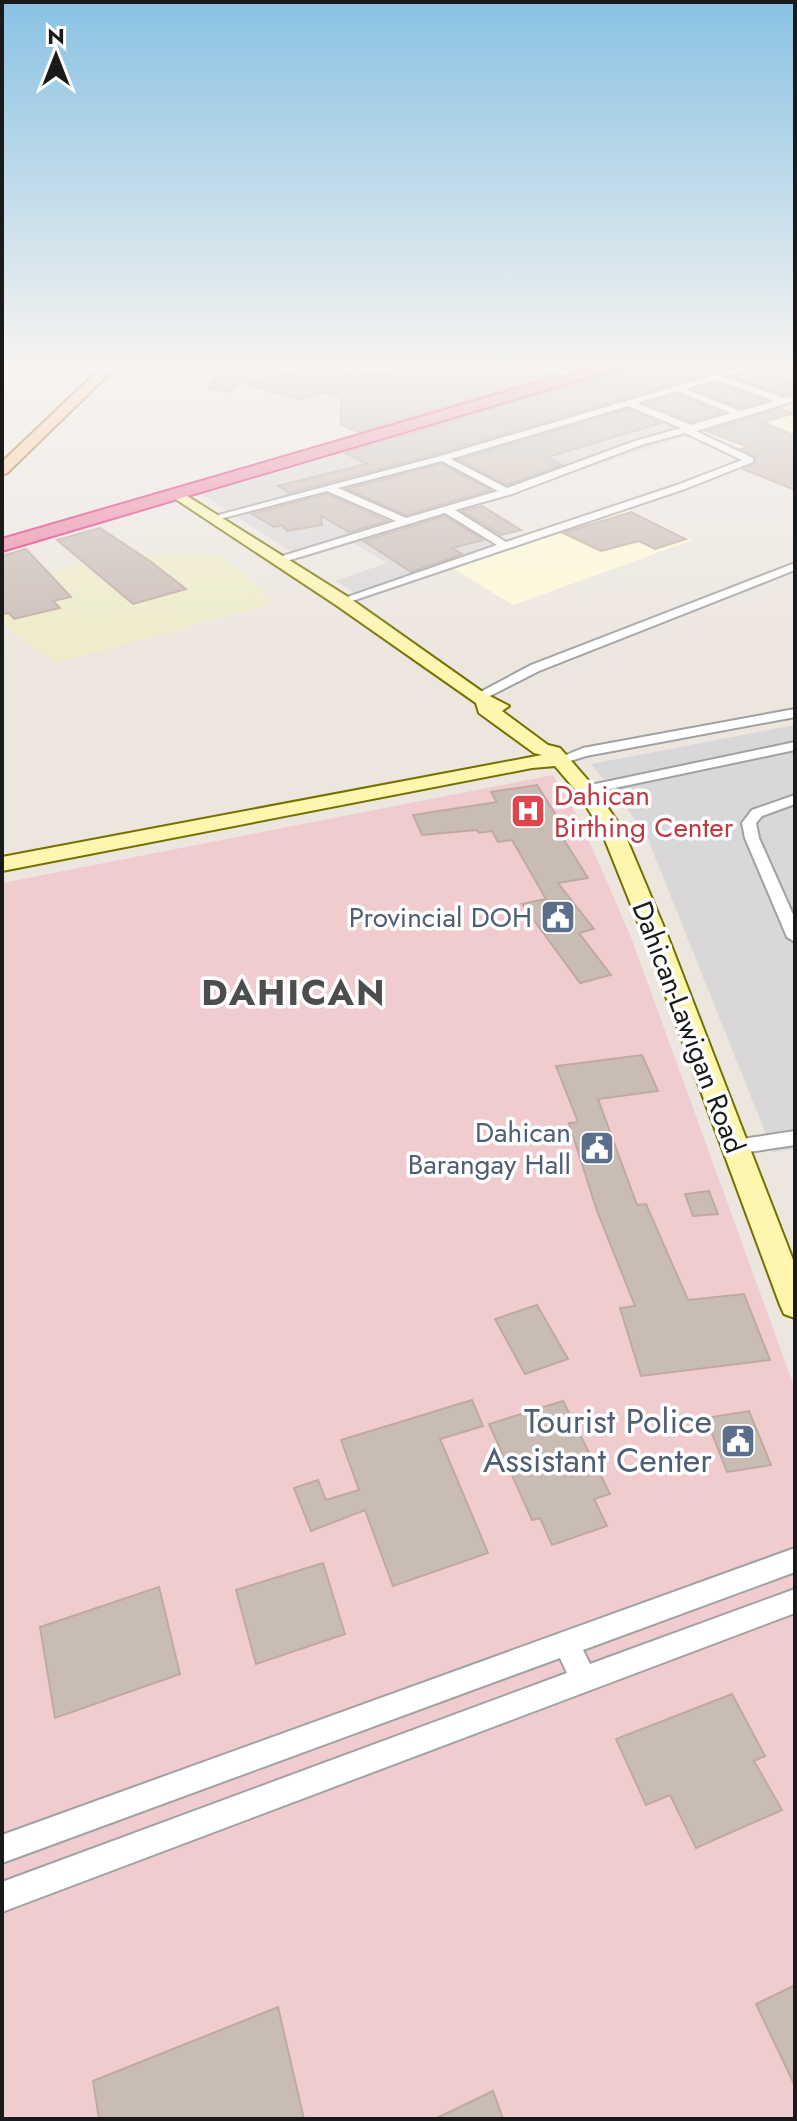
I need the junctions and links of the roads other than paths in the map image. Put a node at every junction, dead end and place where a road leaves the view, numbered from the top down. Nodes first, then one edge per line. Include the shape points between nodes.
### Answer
1 (276, 464) edge
2 (421, 464) edge
3 (454, 464) edge
4 (581, 464) edge
5 (740, 464) edge
6 (331, 489) junction
7 (508, 492) junction
8 (176, 493) junction
9 (446, 509) junction
10 (216, 517) junction
11 (404, 521) junction
12 (6, 524) dead end
13 (65, 526) junction
14 (2, 545) edge
15 (505, 546) junction
16 (280, 560) junction
17 (795, 566) edge
18 (342, 601) junction
19 (481, 699) junction
20 (795, 713) edge
21 (795, 719) edge
22 (795, 746) edge
23 (558, 758) junction
24 (586, 790) junction
25 (795, 799) edge
26 (2, 864) edge
27 (2, 872) edge
28 (795, 937) edge
29 (795, 1138) edge
30 (735, 1147) junction
31 (795, 1305) edge
32 (795, 1560) edge
33 (795, 1601) edge
34 (567, 1643) junction
35 (583, 1679) junction
36 (2, 1849) edge
37 (2, 1894) edge

1 - 8 highway
2 - 6 street
3 - 7 street
4 - 7 street
5 - 15 street
6 - 10 street
6 - 11 street
7 - 9 street
8 - 10 main road, Dahican-Lawigan Road
8 - 13 highway
9 - 11 street
9 - 15 street
10 - 16 main road, Dahican-Lawigan Road
11 - 16 street
12 - 13 highway
13 - 14 highway
15 - 18 street
16 - 18 main road, Dahican-Lawigan Road
17 - 19 street via 535,668
18 - 19 main road, Dahican-Lawigan Road
19 - 23 main road, Dahican-Lawigan Road via 486,709
20 - 23 street
21 - 23 street via 589,758
22 - 24 street
23 - 24 main road, Dahican-Lawigan Road
23 - 26 main road
23 - 27 main road via 537,770
24 - 30 main road, Dahican-Lawigan Road via 623,852
25 - 28 street via 774,804 749,823
29 - 30 street
30 - 31 main road, Dahican-Lawigan Road
32 - 34 street
33 - 35 street
34 - 35 street
34 - 36 street
35 - 37 street

